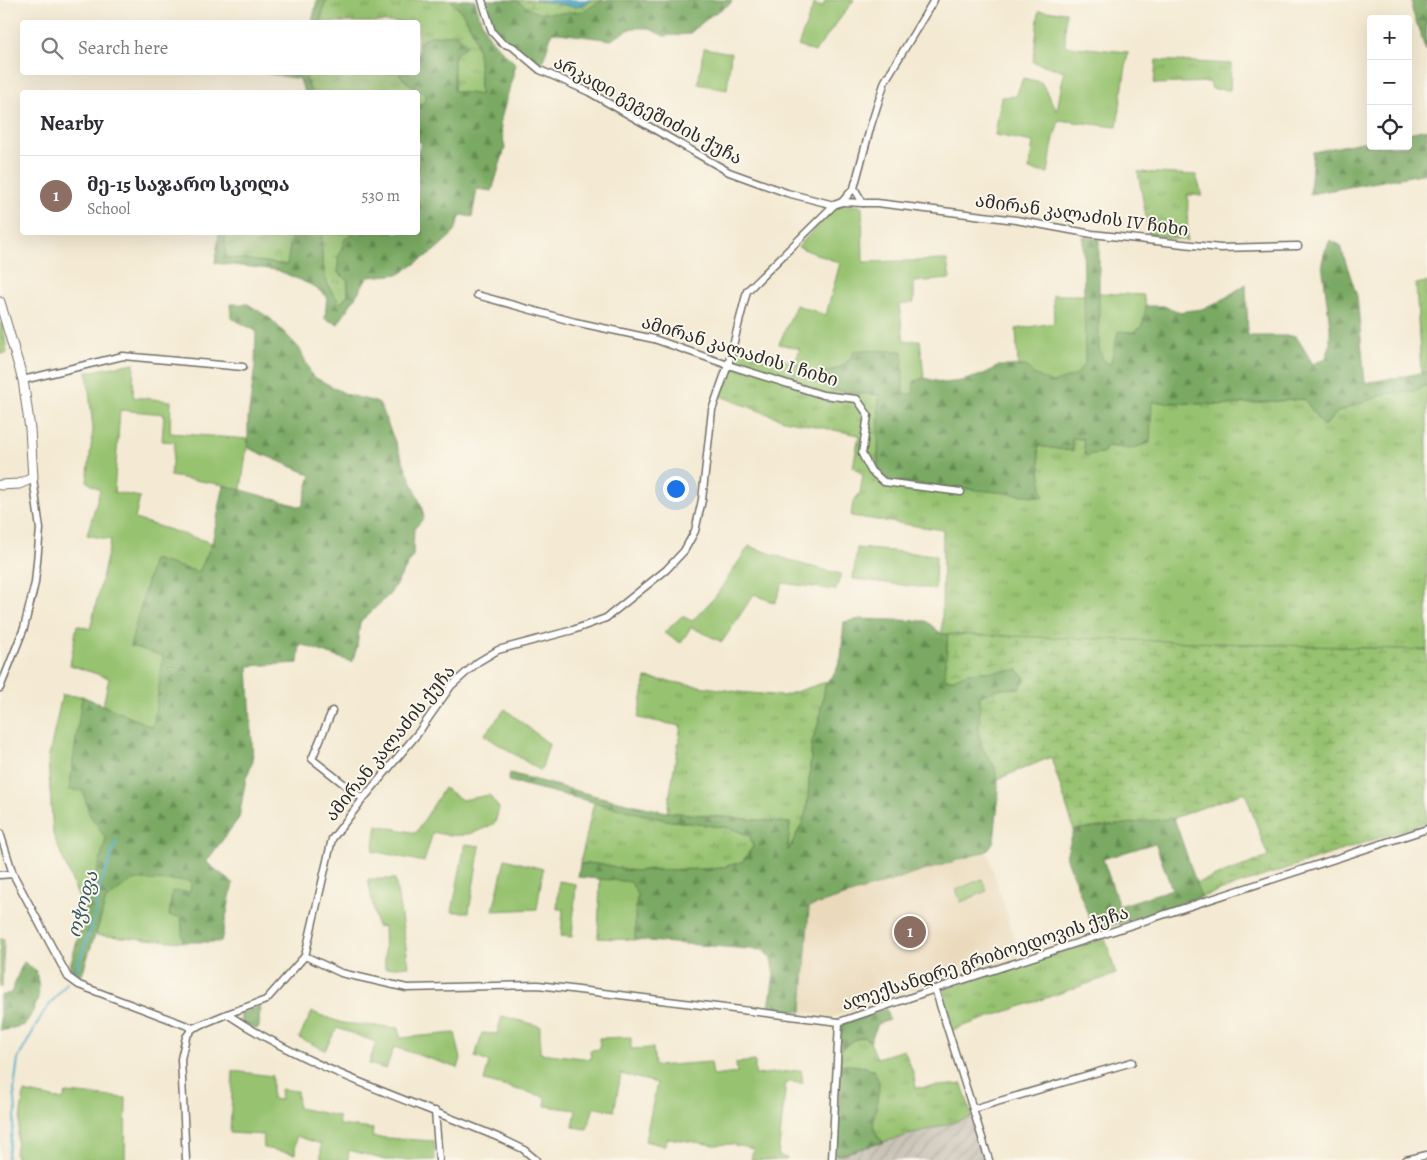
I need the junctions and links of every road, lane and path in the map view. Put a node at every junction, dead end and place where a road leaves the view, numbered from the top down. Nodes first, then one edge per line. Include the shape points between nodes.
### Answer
1 (482, 0) edge
2 (934, 0) edge
3 (854, 188) junction
4 (842, 202) junction
5 (863, 203) junction
6 (834, 205) junction
7 (1298, 246) dead end
8 (477, 295) dead end
9 (0, 302) edge
10 (728, 365) junction
11 (243, 367) dead end
12 (23, 380) junction
13 (33, 478) junction
14 (0, 485) edge
15 (961, 492) dead end
16 (0, 688) edge
17 (332, 711) dead end
18 (363, 798) junction
19 (1427, 829) edge
20 (0, 833) edge
21 (13, 874) junction
22 (0, 875) edge
23 (305, 956) junction
24 (935, 989) junction
25 (227, 1014) junction
26 (839, 1022) junction
27 (193, 1028) junction
28 (1132, 1062) dead end
29 (973, 1109) junction
30 (435, 1111) junction
31 (1427, 1154) edge
32 (186, 1160) edge
33 (439, 1160) edge
34 (536, 1160) edge
35 (832, 1160) edge
36 (989, 1160) edge
37 (1406, 1160) edge

1 - 6 street, არკადი გეგეშიძის ქუჩა via 492,32 540,70 588,92 729,172 787,193
2 - 3 street, ამირან კალაძის ქუჩა via 886,81
3 - 4 street, ამირან კალაძის ქუჩა
3 - 5 street
4 - 5 street, ამირან კალაძის IV ჩიხი
4 - 6 street, ამირან კალაძის ქუჩა
5 - 7 street, ამირან კალაძის IV ჩიხი via 1220,248
6 - 10 street, ამირან კალაძის ქუჩა via 747,291
8 - 10 street, ამირან კალაძის I ჩიხი via 575,322 654,339
9 - 12 street
10 - 15 street, ამირან კალაძის I ჩიხი via 823,395 857,399 868,415 862,454 871,472 884,482
10 - 18 street, ამირან კალაძის ქუჩა via 712,410 702,500 695,530 684,551 666,570 606,618 498,650 478,662 451,686 418,733
11 - 12 street via 122,356
12 - 13 street
13 - 14 street via 19,484
13 - 16 street via 40,530 35,583 24,628
17 - 18 street via 312,759
18 - 23 street, ამირან კალაძის ქუჩა via 332,838
19 - 24 street, ალექსანდრე გრიბოედოვის ქუჩა
20 - 21 street
21 - 22 street
21 - 27 street via 68,977 79,985
23 - 25 street, ამირან კალაძის ქუჩა via 266,1000
23 - 26 street, ალექსანდრე გრიბოედოვის ქუჩა via 342,973 407,988 538,985
24 - 26 street, ალექსანდრე გრიბოედოვის ქუჩა
24 - 29 street
25 - 27 street, ამირან კალაძის ქუჩა
25 - 30 street via 253,1031 330,1069
26 - 35 street
27 - 32 street via 186,1037 181,1059
28 - 29 street
29 - 36 street
30 - 33 street
30 - 34 street via 524,1149
31 - 37 street

